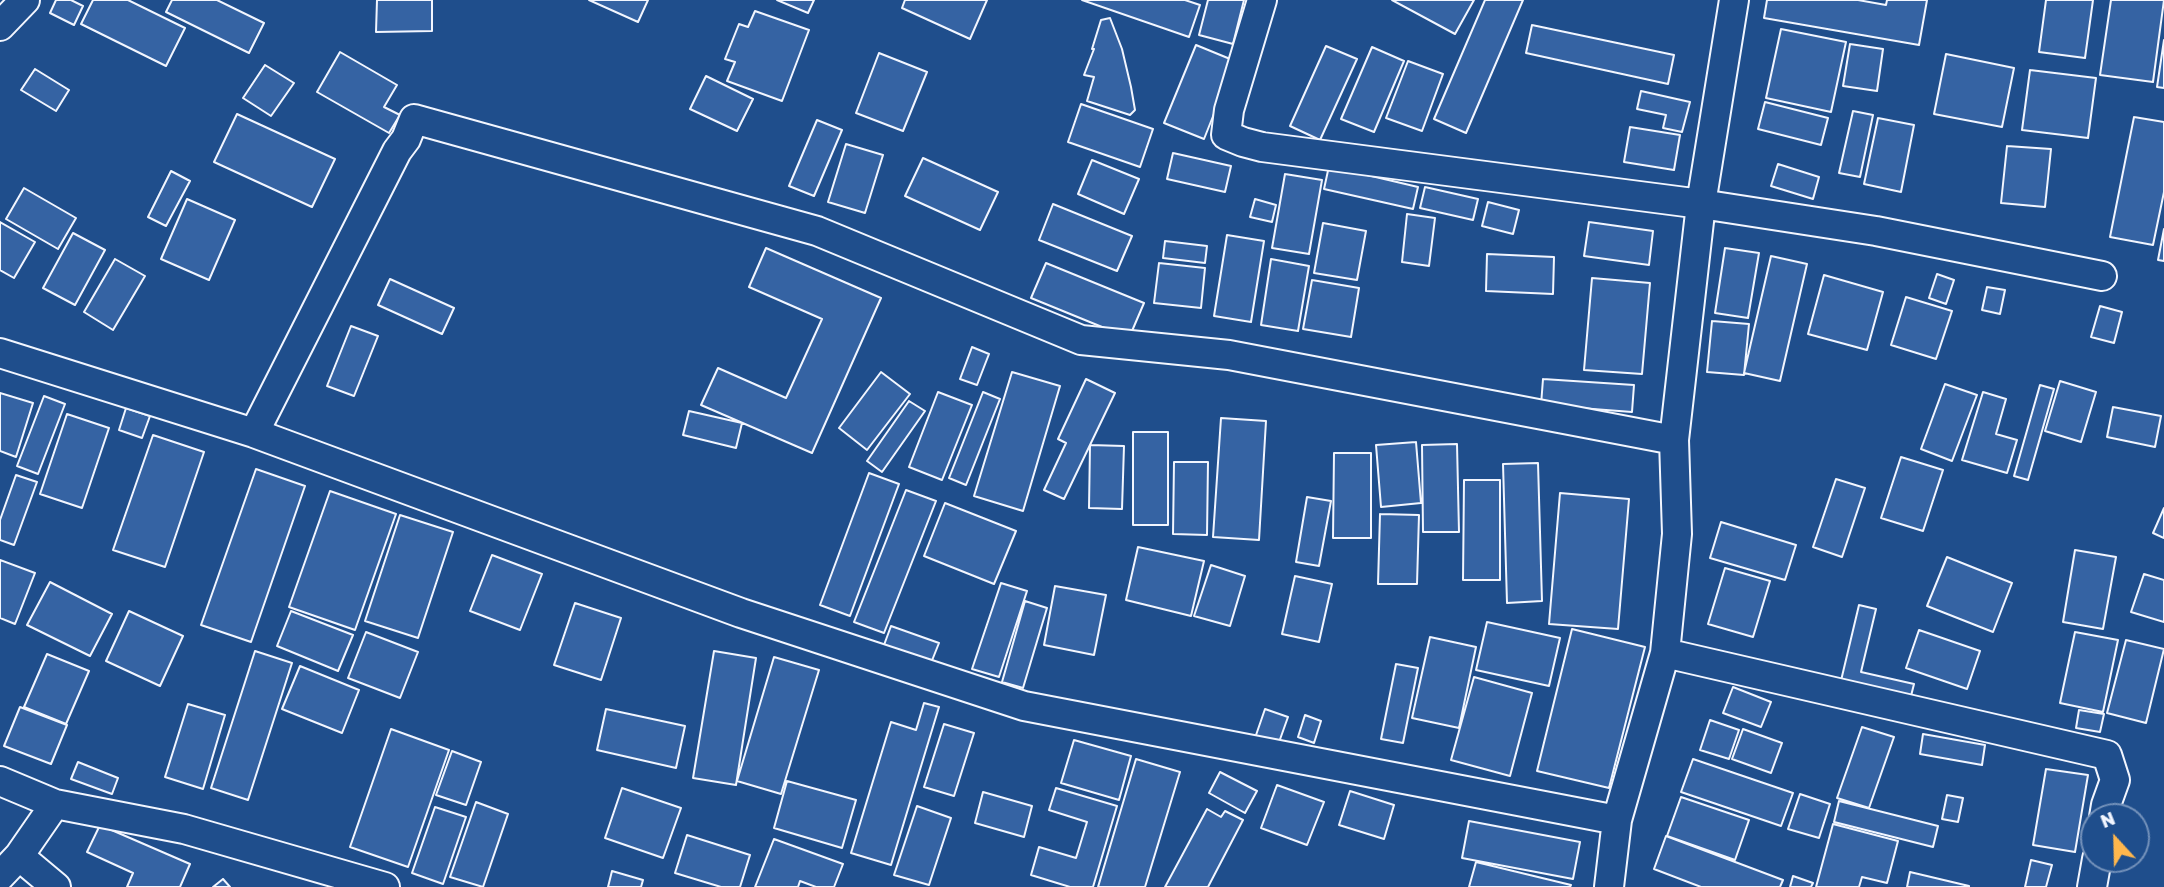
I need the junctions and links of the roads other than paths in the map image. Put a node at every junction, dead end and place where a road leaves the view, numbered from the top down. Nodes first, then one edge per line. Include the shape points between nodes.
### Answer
1 (25, 0) edge
2 (1262, 0) edge
3 (1734, 0) edge
4 (0, 26) edge
5 (1701, 204) junction
6 (2102, 276) dead end
7 (0, 353) edge
8 (254, 433) junction
9 (1674, 440) junction
10 (1665, 653) junction
11 (0, 781) edge
12 (2107, 803) edge
13 (55, 804) junction
14 (1616, 820) junction
15 (9, 866) edge
16 (56, 887) edge
17 (385, 887) edge
18 (1609, 887) edge

1 - 4 street
2 - 5 street via 1229,110 1226,135 1262,147
3 - 5 street
5 - 6 street via 1876,230
5 - 9 street
7 - 8 street
8 - 9 street via 414,118 817,231 1081,340 1229,355
8 - 14 street via 741,613 1024,706
9 - 10 street via 1677,534
10 - 12 street via 2107,755 2115,780
10 - 14 street
11 - 13 street
13 - 15 street
13 - 17 street via 184,829
14 - 18 street
15 - 16 street

